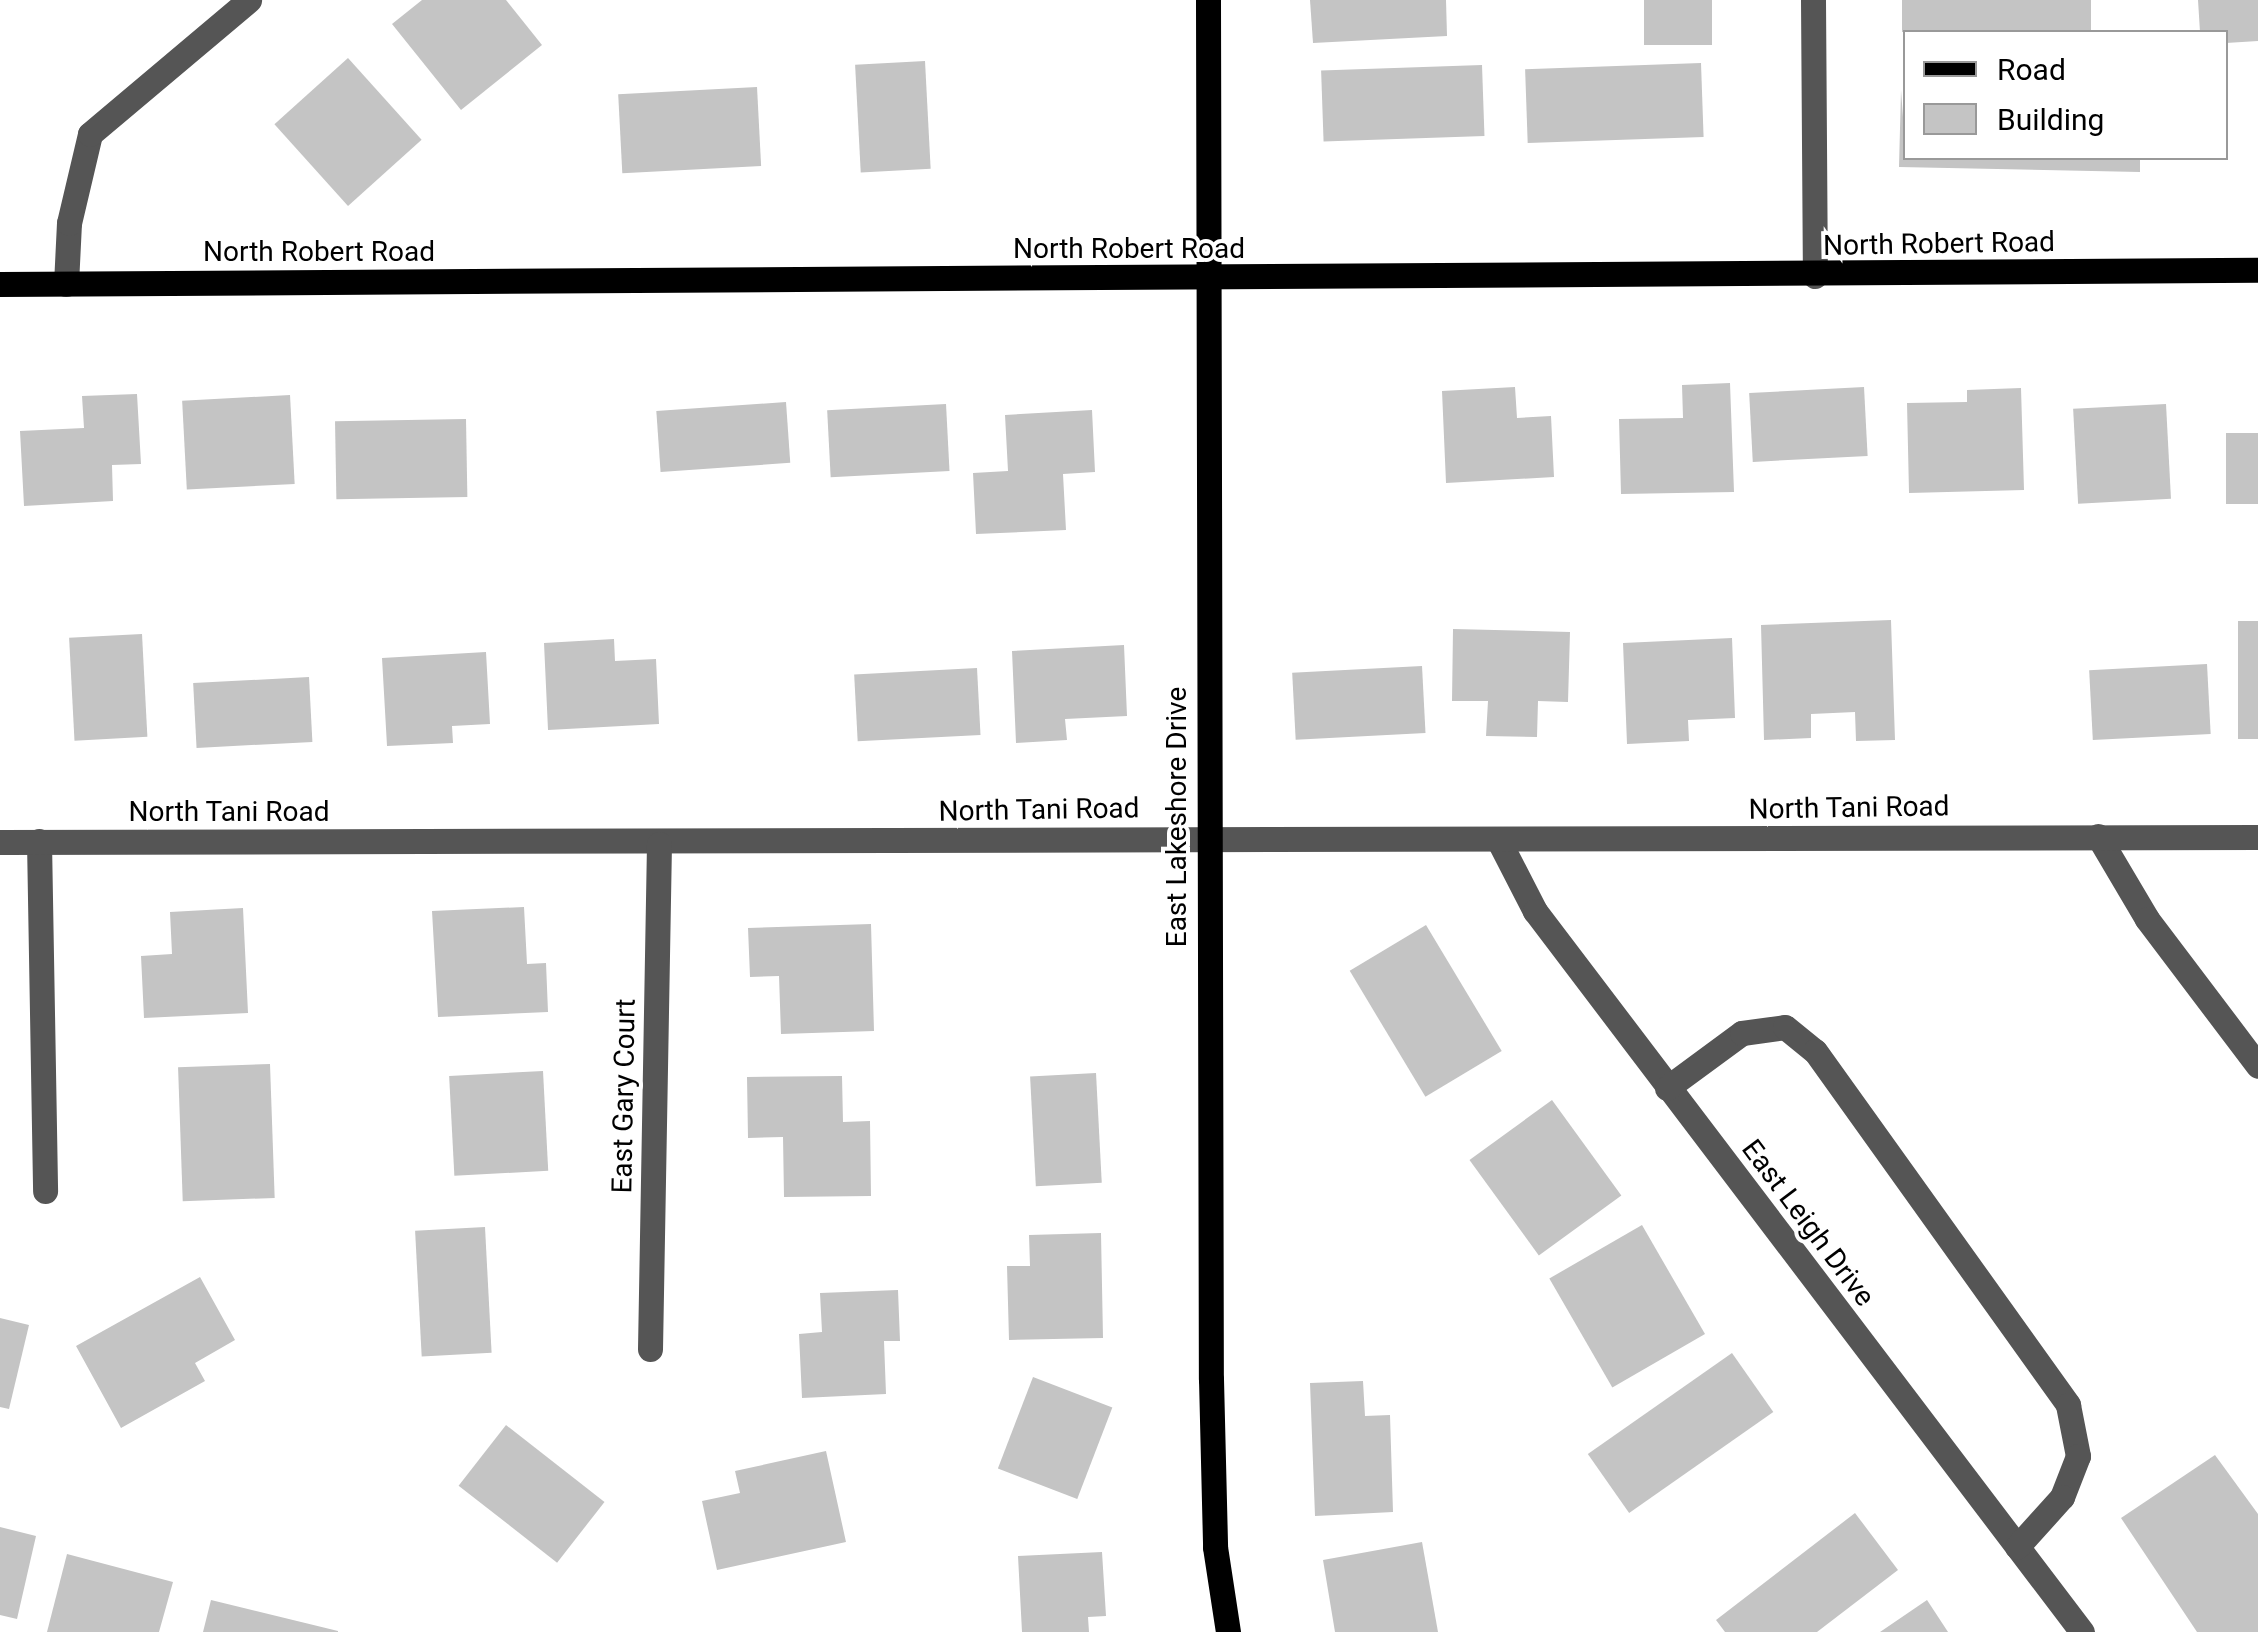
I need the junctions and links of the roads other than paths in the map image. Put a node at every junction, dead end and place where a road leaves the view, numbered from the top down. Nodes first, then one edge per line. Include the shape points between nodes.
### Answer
1 (249, 0) edge
2 (1208, 0) edge
3 (1813, 0) edge
4 (2258, 270) edge
5 (1815, 276) junction
6 (1210, 279) junction
7 (0, 284) edge
8 (66, 284) junction
9 (2098, 836) junction
10 (2258, 837) edge
11 (1206, 838) junction
12 (0, 842) edge
13 (39, 842) junction
14 (1498, 842) junction
15 (659, 844) junction
16 (2258, 1066) edge
17 (1668, 1088) junction
18 (45, 1191) dead end
19 (650, 1349) dead end
20 (2017, 1547) junction
21 (1228, 1632) edge
22 (2082, 1632) edge

1 - 8 street via 90,134 69,223
2 - 6 main road, East Lakeshore Drive
3 - 5 street
4 - 5 main road, North Robert Road
5 - 6 main road, North Robert Road
6 - 8 main road, North Robert Road
6 - 11 main road, East Lakeshore Drive
7 - 8 main road, North Robert Road
9 - 10 street, North Tani Road
9 - 14 street, North Tani Road
9 - 16 street via 2148,919
11 - 14 street, North Tani Road
11 - 15 street, North Tani Road
11 - 21 main road, East Lakeshore Drive via 1215,1547
12 - 13 street, North Tani Road
13 - 15 street, North Tani Road
13 - 18 street
14 - 17 street, East Leigh Drive via 1536,911
15 - 19 street, East Gary Court
17 - 20 street, East Leigh Drive
17 - 20 street via 1742,1033 1785,1027 1815,1051 2068,1405 2078,1456 2062,1497
20 - 22 street, East Leigh Drive

